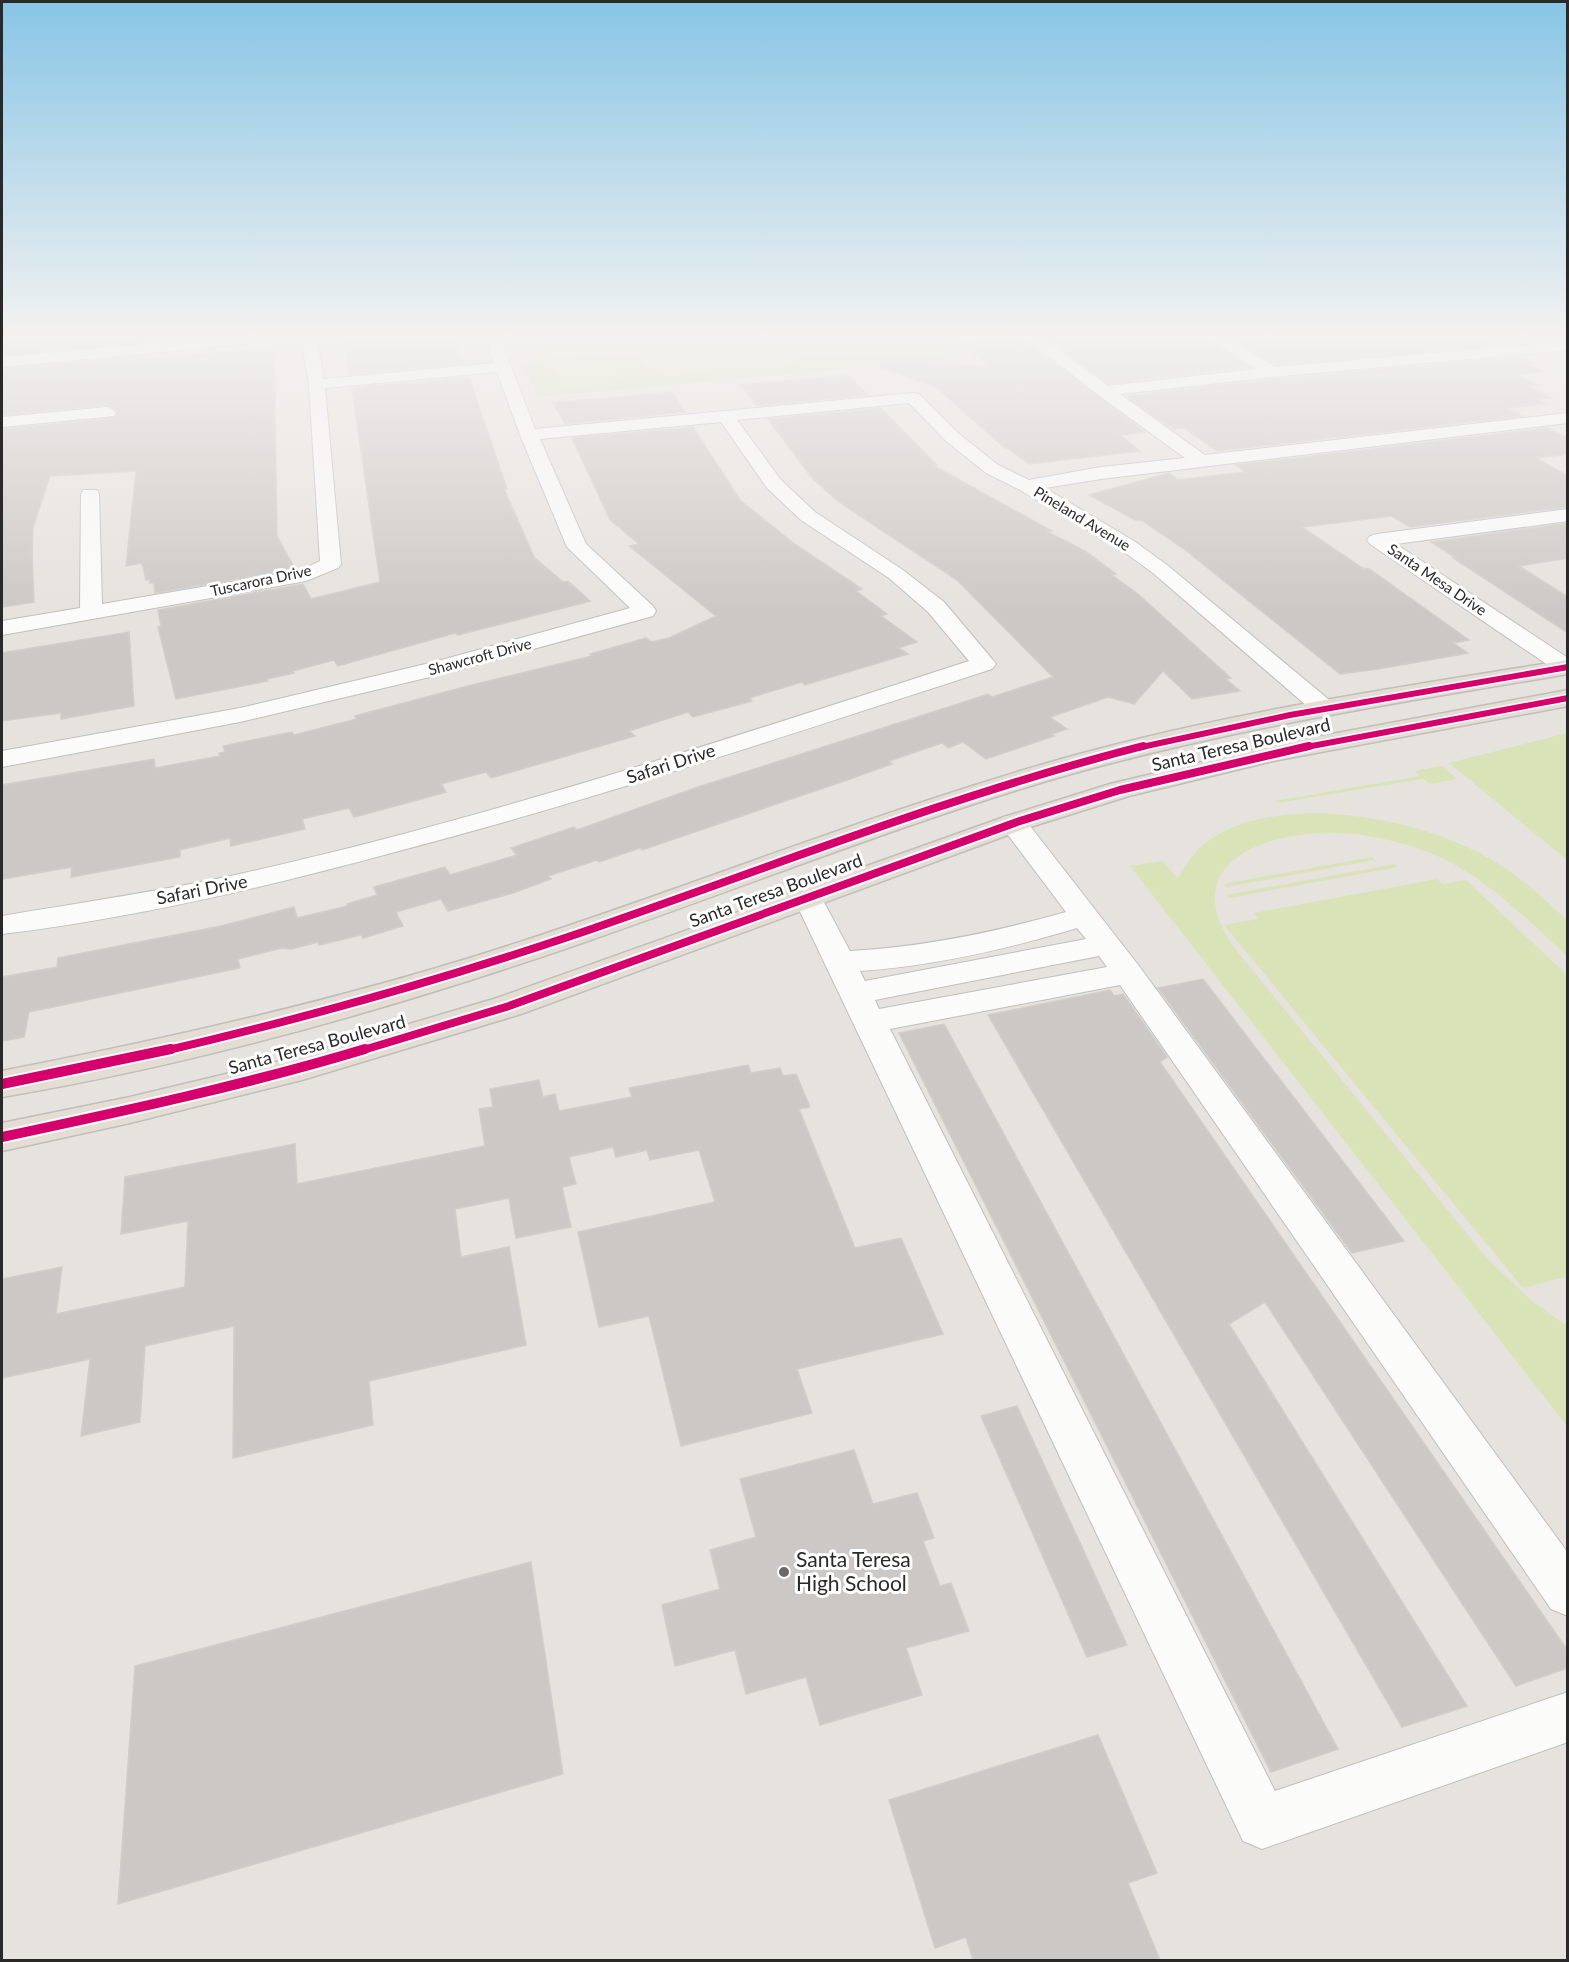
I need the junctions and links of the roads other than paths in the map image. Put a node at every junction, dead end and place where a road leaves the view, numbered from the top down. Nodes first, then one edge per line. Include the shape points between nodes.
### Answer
1 (320, 429) edge
2 (527, 429) edge
3 (599, 429) edge
4 (734, 429) edge
5 (944, 429) edge
6 (1156, 429) edge
7 (1480, 429) edge
8 (529, 435) junction
9 (1203, 462) junction
10 (1027, 486) junction
11 (90, 494) dead end
12 (1568, 514) edge
13 (91, 613) junction
14 (2, 628) edge
15 (1567, 667) edge
16 (1568, 698) edge
17 (1324, 708) junction
18 (2, 759) edge
19 (1014, 824) junction
20 (808, 897) junction
21 (1084, 916) junction
22 (2, 925) edge
23 (1117, 959) junction
24 (856, 992) junction
25 (2, 1084) edge
26 (2, 1137) edge
27 (1568, 1593) edge
28 (1568, 1717) edge

1 - 13 street, Tuscarora Drive via 331,564 306,575
2 - 8 street, Shawcroft Drive
3 - 8 street, Pineland Avenue
4 - 22 street, Safari Drive via 774,484 808,516 896,574 936,607 984,664 613,783 417,838 246,882
5 - 10 street, Pineland Avenue via 992,469
6 - 9 street
7 - 9 street
8 - 18 street, Shawcroft Drive via 577,547 645,611 439,669 262,710
9 - 10 street
10 - 17 street, Pineland Avenue via 1143,557
11 - 13 street
12 - 15 street, Santa Mesa Drive via 1377,540
13 - 14 street, Tuscarora Drive
15 - 17 main road, Santa Teresa Boulevard
16 - 19 main road, Santa Teresa Boulevard via 1209,766
17 - 25 main road, Santa Teresa Boulevard via 1142,746 1017,780 569,936 416,985 230,1035
19 - 20 main road, Santa Teresa Boulevard
19 - 21 street
20 - 24 street
20 - 26 main road, Santa Teresa Boulevard via 509,1006 413,1036 224,1088
21 - 23 street
21 - 24 street via 1015,937 892,960
23 - 24 street
23 - 27 street
24 - 28 street via 1262,1822

